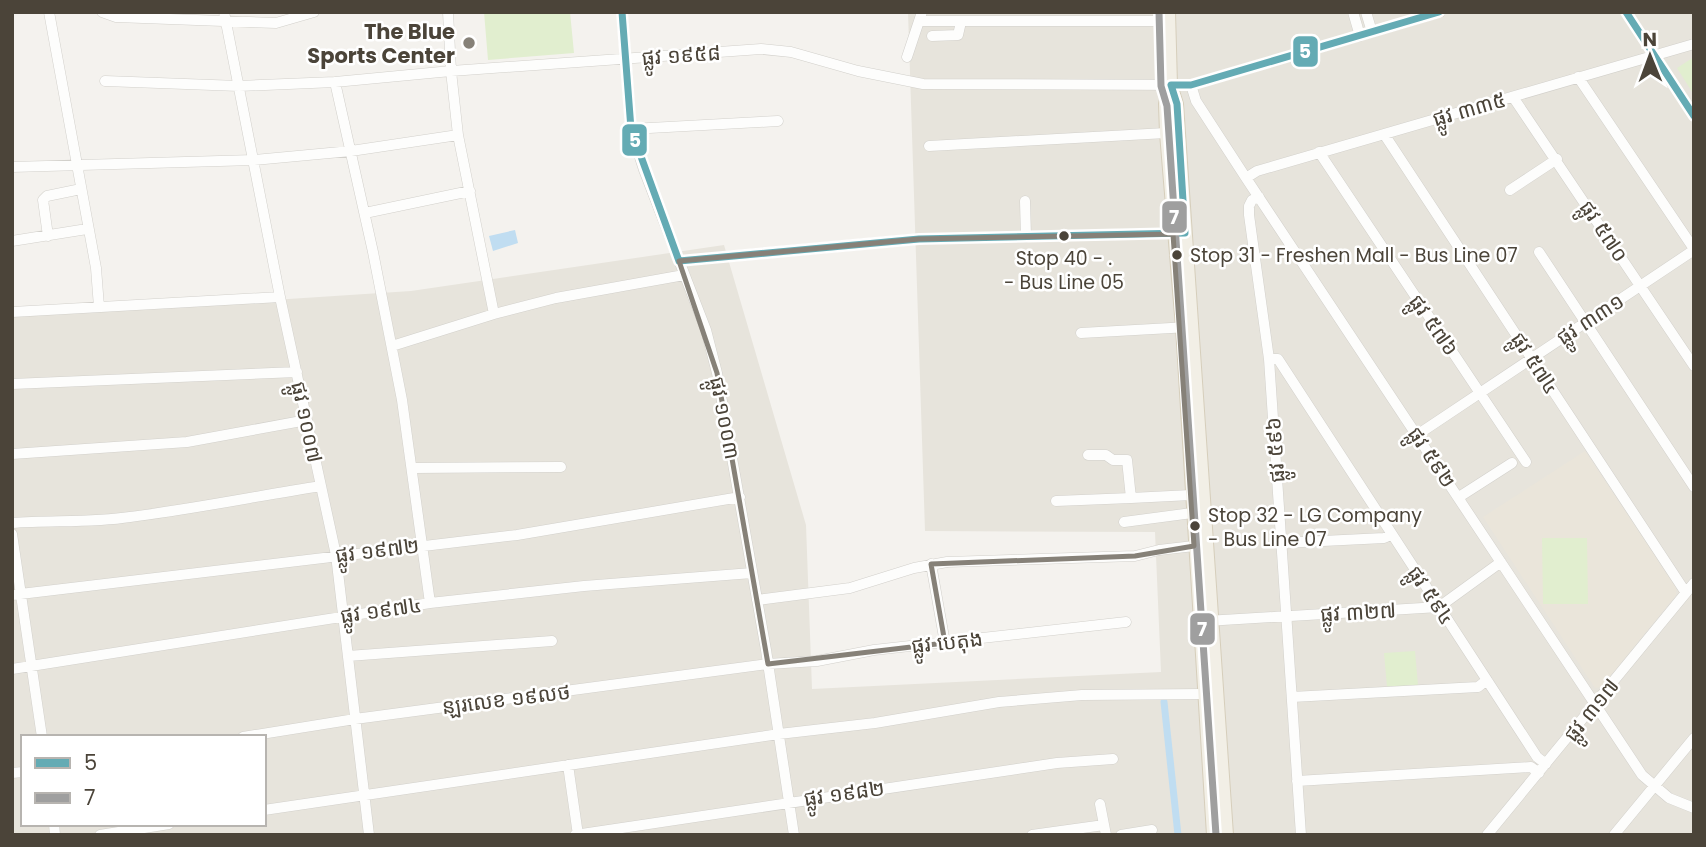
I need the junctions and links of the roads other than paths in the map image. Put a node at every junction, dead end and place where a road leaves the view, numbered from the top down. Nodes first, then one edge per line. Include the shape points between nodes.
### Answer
1 (49, 12) edge
2 (102, 12) edge
3 (314, 12) edge
4 (448, 12) edge
5 (622, 12) edge
6 (1353, 12) edge
7 (1366, 12) edge
8 (1440, 12) edge
9 (1626, 12) edge
10 (225, 17) edge
11 (920, 17) edge
12 (1169, 17) edge
13 (961, 22) junction
14 (1373, 32) junction
15 (932, 36) dead end
16 (1360, 36) junction
17 (1694, 44) edge
18 (1654, 56) junction
19 (907, 57) dead end
20 (626, 58) junction
21 (451, 71) junction
22 (1578, 77) junction
23 (105, 81) dead end
24 (335, 82) junction
25 (1171, 85) junction
26 (1191, 85) junction
27 (239, 86) junction
28 (1513, 97) junction
29 (1694, 116) edge
30 (778, 121) dead end
31 (631, 129) junction
32 (1166, 133) junction
33 (1384, 134) junction
34 (458, 135) junction
35 (929, 146) dead end
36 (351, 151) junction
37 (1319, 152) junction
38 (1557, 159) junction
39 (254, 160) junction
40 (77, 164) junction
41 (12, 167) edge
42 (1246, 178) junction
43 (81, 189) junction
44 (1510, 190) dead end
45 (470, 191) junction
46 (1259, 197) junction
47 (1025, 201) dead end
48 (365, 213) junction
49 (87, 229) junction
50 (1179, 233) junction
51 (48, 236) junction
52 (1026, 237) junction
53 (12, 241) edge
54 (1694, 250) edge
55 (1539, 252) dead end
56 (679, 261) junction
57 (684, 275) junction
58 (1640, 286) junction
59 (280, 297) junction
60 (99, 307) junction
61 (12, 312) edge
62 (494, 314) junction
63 (1586, 321) junction
64 (1186, 327) junction
65 (1081, 333) dead end
66 (392, 346) junction
67 (1532, 357) junction
68 (1269, 359) junction
69 (1694, 366) edge
70 (297, 372) junction
71 (12, 384) edge
72 (1480, 391) junction
73 (307, 420) junction
74 (1417, 435) junction
75 (12, 454) edge
76 (1088, 455) dead end
77 (1526, 462) dead end
78 (1512, 463) dead end
79 (561, 467) dead end
80 (413, 468) junction
81 (321, 486) junction
82 (1694, 487) edge
83 (1191, 495) junction
84 (740, 496) junction
85 (1459, 497) junction
86 (1131, 498) junction
87 (1056, 501) dead end
88 (1192, 513) junction
89 (1124, 522) dead end
90 (12, 523) edge
91 (12, 534) edge
92 (1391, 535) junction
93 (1282, 543) junction
94 (422, 545) junction
95 (1194, 546) junction
96 (336, 555) junction
97 (1501, 562) junction
98 (931, 564) junction
99 (752, 573) junction
100 (1694, 583) edge
101 (1686, 593) junction
102 (17, 595) edge
103 (757, 600) junction
104 (430, 603) junction
105 (1440, 607) junction
106 (344, 616) junction
107 (1286, 617) junction
108 (1205, 621) junction
109 (1126, 622) dead end
110 (552, 641) dead end
111 (945, 643) junction
112 (348, 656) junction
113 (768, 664) junction
114 (31, 666) junction
115 (12, 669) edge
116 (1487, 680) junction
117 (1205, 694) junction
118 (1292, 697) junction
119 (1596, 705) junction
120 (355, 719) junction
121 (779, 734) junction
122 (42, 735) edge
123 (255, 735) edge
124 (1694, 738) edge
125 (1113, 760) dead end
126 (568, 765) junction
127 (1543, 769) junction
128 (1297, 781) junction
129 (1654, 786) junction
130 (364, 795) junction
131 (789, 801) junction
132 (1100, 804) dead end
133 (1694, 808) edge
134 (266, 810) edge
135 (156, 826) edge
136 (1105, 830) edge
137 (1152, 830) dead end
138 (100, 835) edge
139 (369, 835) edge
140 (577, 835) edge
141 (794, 835) edge
142 (1032, 835) edge
143 (1121, 835) edge
144 (1213, 835) edge
145 (1227, 835) edge
146 (1301, 835) edge
147 (1487, 835) edge
148 (1614, 835) edge

1 - 40 street
2 - 10 street via 116,17
3 - 10 street via 276,23
4 - 21 street
5 - 20 street, ផ្លូវ ១០០៣
6 - 16 street
7 - 14 street
8 - 14 street, ផ្លូវ ១៩៥៨
9 - 18 street
10 - 27 street, ផ្លូវ ១០០៧
11 - 13 street
11 - 19 street
12 - 13 street
12 - 25 main road
13 - 15 street via 958,35
14 - 16 street, ផ្លូវ ១៩៥៨
16 - 26 street, ផ្លូវ ១៩៥៨
17 - 18 street, ផ្លូវ ៣៣៥
18 - 22 street, ផ្លូវ ៣៣៥
18 - 29 street
20 - 21 street, ផ្លូវ ១៩៥៨
20 - 25 street, ផ្លូវ ១៩៥៨ via 773,50 923,84
20 - 31 street, ផ្លូវ ១០០៣
21 - 24 street, ផ្លូវ ១៩៥៨
21 - 34 street
22 - 28 street, ផ្លូវ ៣៣៥
22 - 54 street
23 - 27 street, ផ្លូវ ១៩៥៨
24 - 27 street, ផ្លូវ ១៩៥៨
24 - 36 street
25 - 26 street, ផ្លូវ ១៩៥៨
25 - 32 main road via 1165,104
25 - 50 main road via 1177,104
26 - 42 street, ផ្លូវ ៥៩២ via 1196,101
27 - 39 street, ផ្លូវ ១០០៧
28 - 33 street, ផ្លូវ ៣៣៥
28 - 38 street, ផ្លូវ ៥៧០
30 - 31 street
31 - 56 street, ផ្លូវ ១០០៣
32 - 35 street
32 - 50 main road
33 - 37 street, ផ្លូវ ៣៣៥
33 - 67 street, ផ្លូវ ៥៧៤
34 - 36 street
34 - 45 street
36 - 39 street
36 - 48 street
37 - 42 street, ផ្លូវ ៣៣៥
37 - 72 street, ផ្លូវ ៥៧៦
38 - 44 street
38 - 58 street, ផ្លូវ ៥៧០
39 - 40 street
39 - 59 street, ផ្លូវ ១០០៧
40 - 41 street
40 - 43 street
42 - 46 street, ផ្លូវ ៥៩២
43 - 49 street
43 - 51 street via 43,200
45 - 48 street
45 - 62 street
46 - 68 street, ផ្លូវ ៥៩៦ via 1252,200 1249,215
46 - 74 street, ផ្លូវ ៥៩២
47 - 52 street
48 - 66 street
49 - 51 street
49 - 60 street
50 - 52 street
50 - 64 main road
51 - 53 street
52 - 56 street via 919,239
54 - 58 street, ផ្លូវ ៣៣១
55 - 63 street
56 - 57 street, ផ្លូវ ១០០៣
57 - 62 street
57 - 84 street, ផ្លូវ ១០០៣ via 717,373
58 - 63 street, ផ្លូវ ៣៣១
58 - 69 street, ផ្លូវ ៥៧០
59 - 60 street
59 - 70 street, ផ្លូវ ១០០៧
60 - 61 street
62 - 66 street
63 - 67 street, ផ្លូវ ៣៣១
63 - 82 street
64 - 65 street
64 - 83 main road
64 - 108 main road
66 - 80 street
67 - 72 street, ផ្លូវ ៣៣១
67 - 101 street, ផ្លូវ ៥៧៤
68 - 92 street, ផ្លូវ ៥៩៤ via 1278,359
68 - 93 street, ផ្លូវ ៥៩៦
70 - 71 street
70 - 73 street, ផ្លូវ ១០០៧
72 - 74 street, ផ្លូវ ៣៣១
72 - 77 street, ផ្លូវ ៥៧៦
73 - 75 street via 187,442
73 - 81 street, ផ្លូវ ១០០៧
74 - 85 street, ផ្លូវ ៥៩២
76 - 86 street via 1127,460
78 - 85 street
79 - 80 street
80 - 94 street
81 - 90 street via 131,517
81 - 96 street, ផ្លូវ ១០០៧
83 - 86 street
83 - 88 main road
84 - 94 street, ផ្លូវ ១៩៧២ via 555,529
84 - 99 street, ផ្លូវ ១០០៣
85 - 97 street, ផ្លូវ ៥៩២
86 - 87 street
88 - 89 street
88 - 95 main road
91 - 102 street
92 - 93 street
92 - 105 street, ផ្លូវ ៥៩៤
93 - 107 street, ផ្លូវ ៥៩៦
94 - 96 street, ផ្លូវ ១៩៧២
94 - 104 street
95 - 98 street via 1135,556
95 - 108 main road
96 - 102 street, ផ្លូវ ១៩៧២
96 - 106 street, ផ្លូវ ១០០៧
97 - 105 street
97 - 119 street, ផ្លូវ ៥៩២
98 - 103 street via 850,588
98 - 111 street
99 - 103 street, ផ្លូវ ១០០៣
99 - 104 street, ផ្លូវ ១៩៧៤
100 - 101 street, ផ្លូវ ៣១៧
101 - 119 street, ផ្លូវ ៣១៧
102 - 114 street
103 - 113 street, ផ្លូវ ១០០៣
104 - 106 street, ផ្លូវ ១៩៧៤
105 - 107 street, ផ្លូវ ៣២៧
105 - 116 street, ផ្លូវ ៥៩៤
106 - 112 street, ផ្លូវ ១០០៧
106 - 114 street, ផ្លូវ ១៩៧៤
107 - 108 street, ផ្លូវ ៣២៧
107 - 118 street, ផ្លូវ ៥៩៦
108 - 117 main road
108 - 145 main road
109 - 111 street, ផ្លូវ បេតុង
110 - 112 street
111 - 113 street, ផ្លូវ បេតុង
112 - 120 street, ផ្លូវ ១០០៧
113 - 120 street, ន្ឡរលេខ ១៩លថ
113 - 121 street, ផ្លូវ ១០០៣
114 - 115 street, ផ្លូវ ១៩៧៤
114 - 122 street
116 - 118 street via 1478,687
116 - 127 street, ផ្លូវ ៥៩៤
117 - 121 street via 1082,695 999,702
117 - 144 main road
118 - 128 street, ផ្លូវ ៥៩៦
119 - 127 street, ផ្លូវ ៣១៧
119 - 129 street, ផ្លូវ ៥៩២
120 - 123 street, ន្ឡរលេខ ១៩លថ
120 - 130 street, ផ្លូវ ១០០៧
121 - 126 street
121 - 131 street, ផ្លូវ ១០០៣
124 - 129 street
125 - 131 street, ផ្លូវ ១៩៨២ via 1058,763
126 - 130 street
126 - 140 street
127 - 128 street
127 - 147 street, ផ្លូវ ៣១៧
128 - 146 street, ផ្លូវ ៥៩៦
129 - 133 street, ផ្លូវ ៥៩២
129 - 148 street
130 - 134 street
130 - 139 street, ផ្លូវ ១០០៧
131 - 140 street, ផ្លូវ ១៩៨២
131 - 141 street, ផ្លូវ ១០០៣
132 - 136 street
135 - 138 street
136 - 142 street
137 - 143 street

